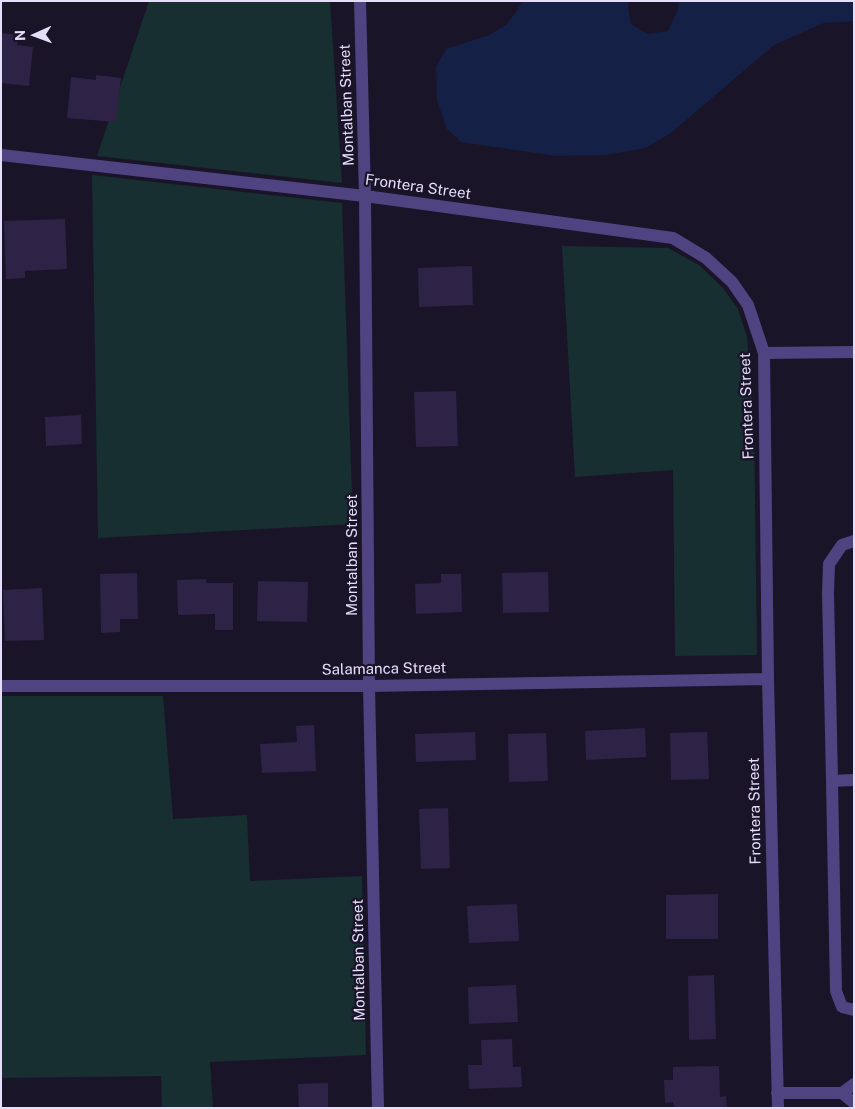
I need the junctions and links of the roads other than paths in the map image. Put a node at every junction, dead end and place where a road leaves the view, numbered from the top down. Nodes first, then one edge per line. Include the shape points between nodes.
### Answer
1 (360, 1) edge
2 (1, 155) edge
3 (365, 196) junction
4 (854, 352) edge
5 (764, 354) junction
6 (854, 541) edge
7 (768, 679) junction
8 (1, 686) edge
9 (370, 686) junction
10 (832, 780) junction
11 (854, 780) edge
12 (854, 1010) edge
13 (854, 1084) edge
14 (777, 1093) junction
15 (842, 1093) junction
16 (854, 1103) edge
17 (378, 1108) edge
18 (778, 1108) edge

1 - 3 street, Montalban Street
2 - 3 street, Frontera Street
3 - 5 street, Frontera Street via 673,238 706,258 732,282 748,305
3 - 9 street, Montalban Street
4 - 5 street
5 - 7 street, Frontera Street
6 - 10 street via 842,545 829,564
7 - 9 street, Salamanca Street
7 - 14 street, Frontera Street
8 - 9 street, Salamanca Street
9 - 17 street, Montalban Street
10 - 11 street
10 - 12 street via 836,991 842,1007
13 - 15 street
14 - 15 street
14 - 18 street, Frontera Street
15 - 16 street

